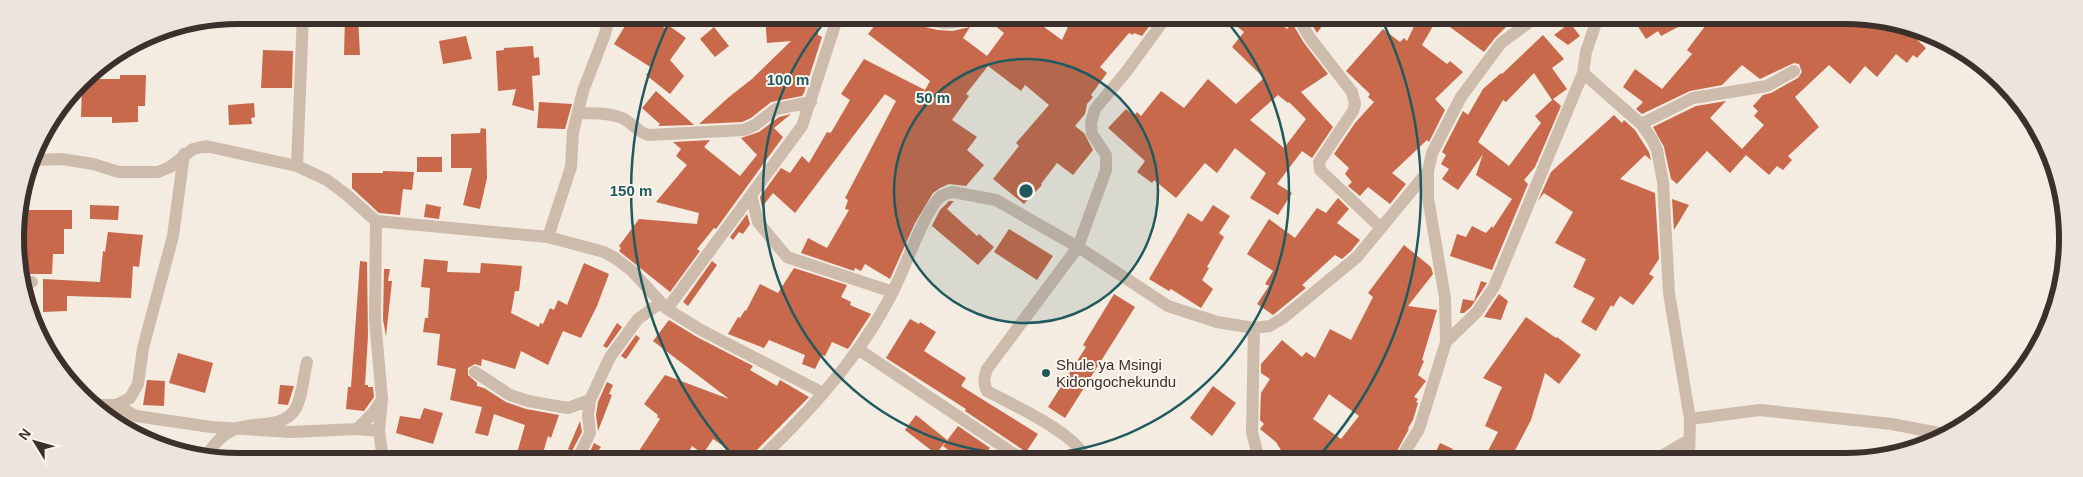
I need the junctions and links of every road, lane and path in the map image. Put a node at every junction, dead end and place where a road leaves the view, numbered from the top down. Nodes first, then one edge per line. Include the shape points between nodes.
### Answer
1 (303, 24) edge
2 (608, 24) edge
3 (835, 24) edge
4 (1161, 24) edge
5 (1302, 24) edge
6 (1526, 24) edge
7 (1596, 24) edge
8 (1794, 71) dead end
9 (1582, 73) junction
10 (811, 102) junction
11 (578, 113) junction
12 (1641, 124) junction
13 (184, 154) junction
14 (39, 160) edge
15 (297, 166) junction
16 (1428, 171) junction
17 (752, 195) junction
18 (376, 221) junction
19 (1381, 228) junction
20 (548, 237) junction
21 (1078, 247) junction
22 (893, 292) junction
23 (663, 306) junction
24 (1254, 328) junction
25 (1446, 342) junction
26 (858, 349) junction
27 (307, 362) dead end
28 (475, 372) dead end
29 (823, 393) junction
30 (382, 399) junction
31 (590, 400) junction
32 (103, 405) edge
33 (116, 405) junction
34 (1690, 419) junction
35 (234, 429) junction
36 (357, 429) junction
37 (379, 431) junction
38 (1936, 432) edge
39 (1689, 440) junction
40 (210, 451) edge
41 (381, 453) edge
42 (580, 453) edge
43 (766, 453) edge
44 (1013, 453) edge
45 (1082, 453) edge
46 (1257, 453) edge
47 (1404, 453) edge
48 (1667, 453) edge
49 (1689, 453) edge

1 - 15 street
2 - 11 street
3 - 10 street
4 - 21 street via 1095,109 1092,134 1106,155 1106,170
5 - 19 street via 1354,99 1353,111 1319,162 1320,170
6 - 16 street via 1501,43 1461,97 1432,153
7 - 9 street
8 - 12 street via 1767,86 1693,98
9 - 12 street
9 - 25 street via 1494,287 1477,312
10 - 11 street via 776,109 744,130 650,135 642,133 623,118
10 - 17 street via 796,136
11 - 20 street via 573,132 571,167
12 - 34 street via 1652,139 1661,165 1669,293
13 - 14 street via 170,167 158,172 119,172 62,159
13 - 15 street via 206,146
13 - 33 street via 173,236 143,348 138,384 130,398
15 - 18 street via 327,180
16 - 19 street
16 - 25 street via 1428,198 1445,298
17 - 22 street via 758,222 787,257
17 - 23 street
18 - 20 street
18 - 30 street via 375,320
19 - 24 street via 1357,257 1283,318 1270,326
20 - 23 street via 615,258 631,270
21 - 22 street via 996,200 953,192 934,205
21 - 24 street via 1168,306 1217,322
21 - 45 street via 987,368 984,383 987,391 1060,432 1077,444
22 - 26 street
23 - 29 street via 700,330
23 - 31 street via 638,319 620,341
24 - 46 street via 1252,432
25 - 47 street via 1419,429
26 - 29 street
26 - 44 street
27 - 35 street via 298,401 289,415 277,422
28 - 31 street via 510,395 528,401 568,408
29 - 43 street
30 - 36 street via 379,407
30 - 37 street
31 - 42 street via 590,433
32 - 33 street
33 - 35 street via 136,416
34 - 38 street via 1760,410 1892,424
34 - 39 street
35 - 36 street via 291,432
35 - 40 street via 215,443
36 - 37 street
37 - 41 street
39 - 48 street
39 - 49 street

